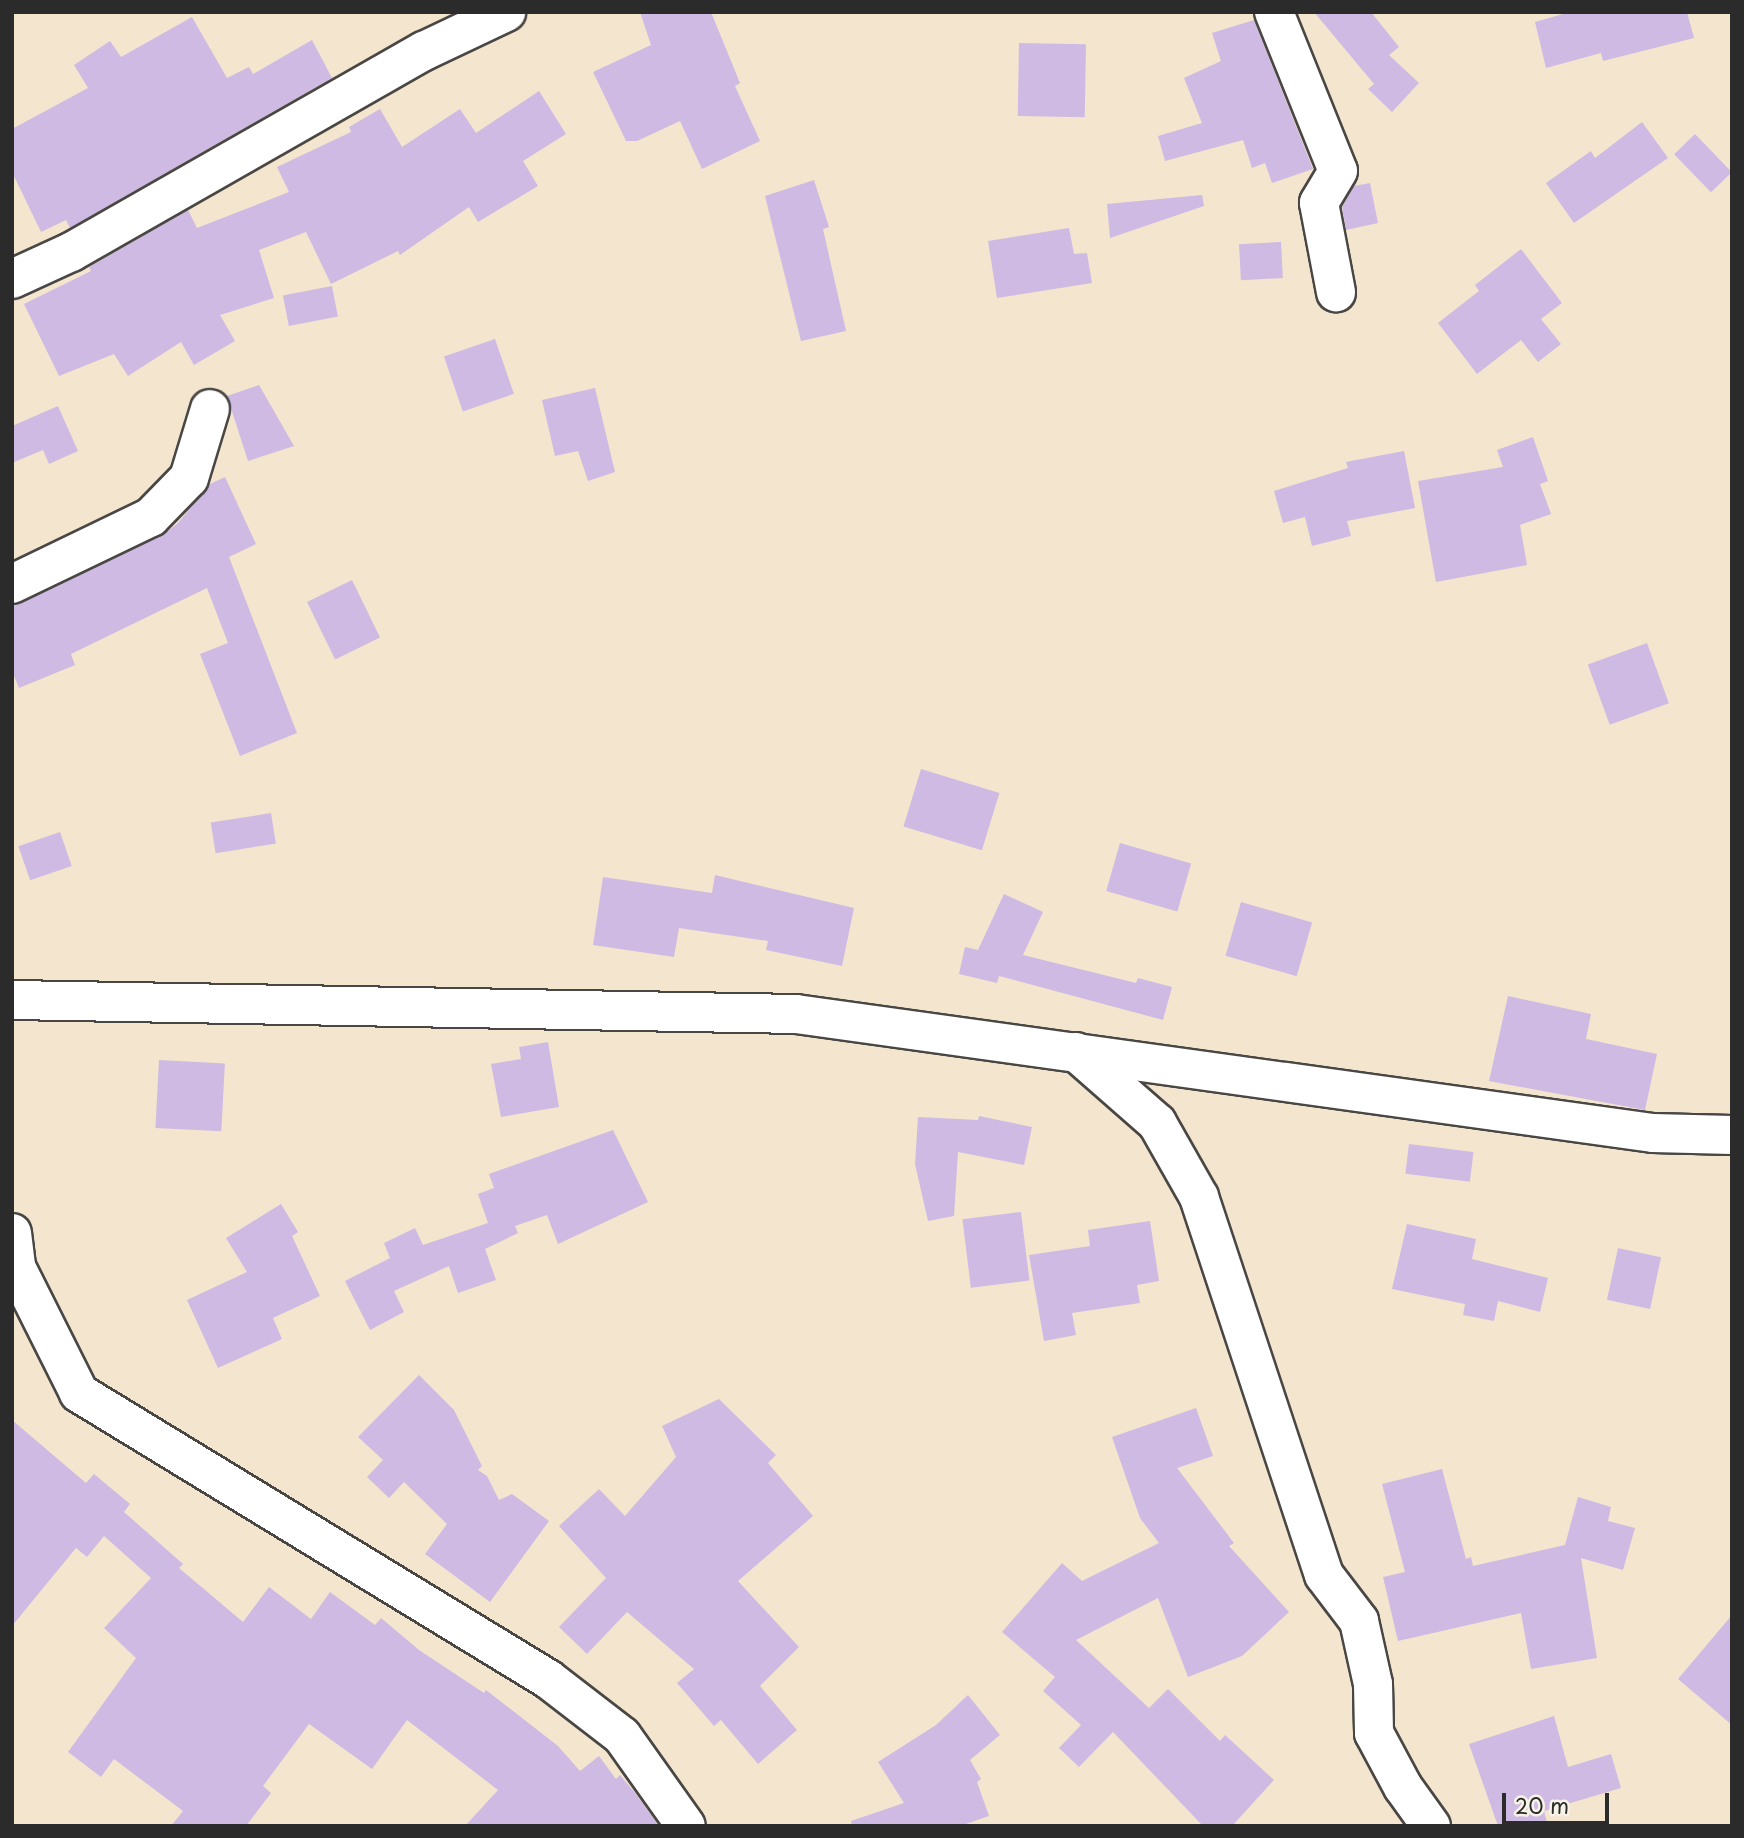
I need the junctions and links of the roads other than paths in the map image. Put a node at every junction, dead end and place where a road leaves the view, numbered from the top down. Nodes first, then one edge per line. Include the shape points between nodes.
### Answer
1 (506, 12) edge
2 (1274, 12) edge
3 (12, 279) edge
4 (1336, 292) dead end
5 (211, 409) dead end
6 (12, 584) edge
7 (12, 1000) edge
8 (1076, 1052) junction
9 (1732, 1135) edge
10 (12, 1233) edge
11 (686, 1826) edge
12 (1431, 1826) edge

1 - 3 street via 424,51 71,252
2 - 4 street via 1338,171 1319,203
5 - 6 street via 189,478 151,517
7 - 8 street via 796,1014
8 - 9 street via 1653,1133
8 - 12 street via 1157,1124 1199,1197 1324,1575 1359,1620 1373,1684 1374,1733
10 - 11 street via 16,1267 79,1393 548,1679 622,1735

